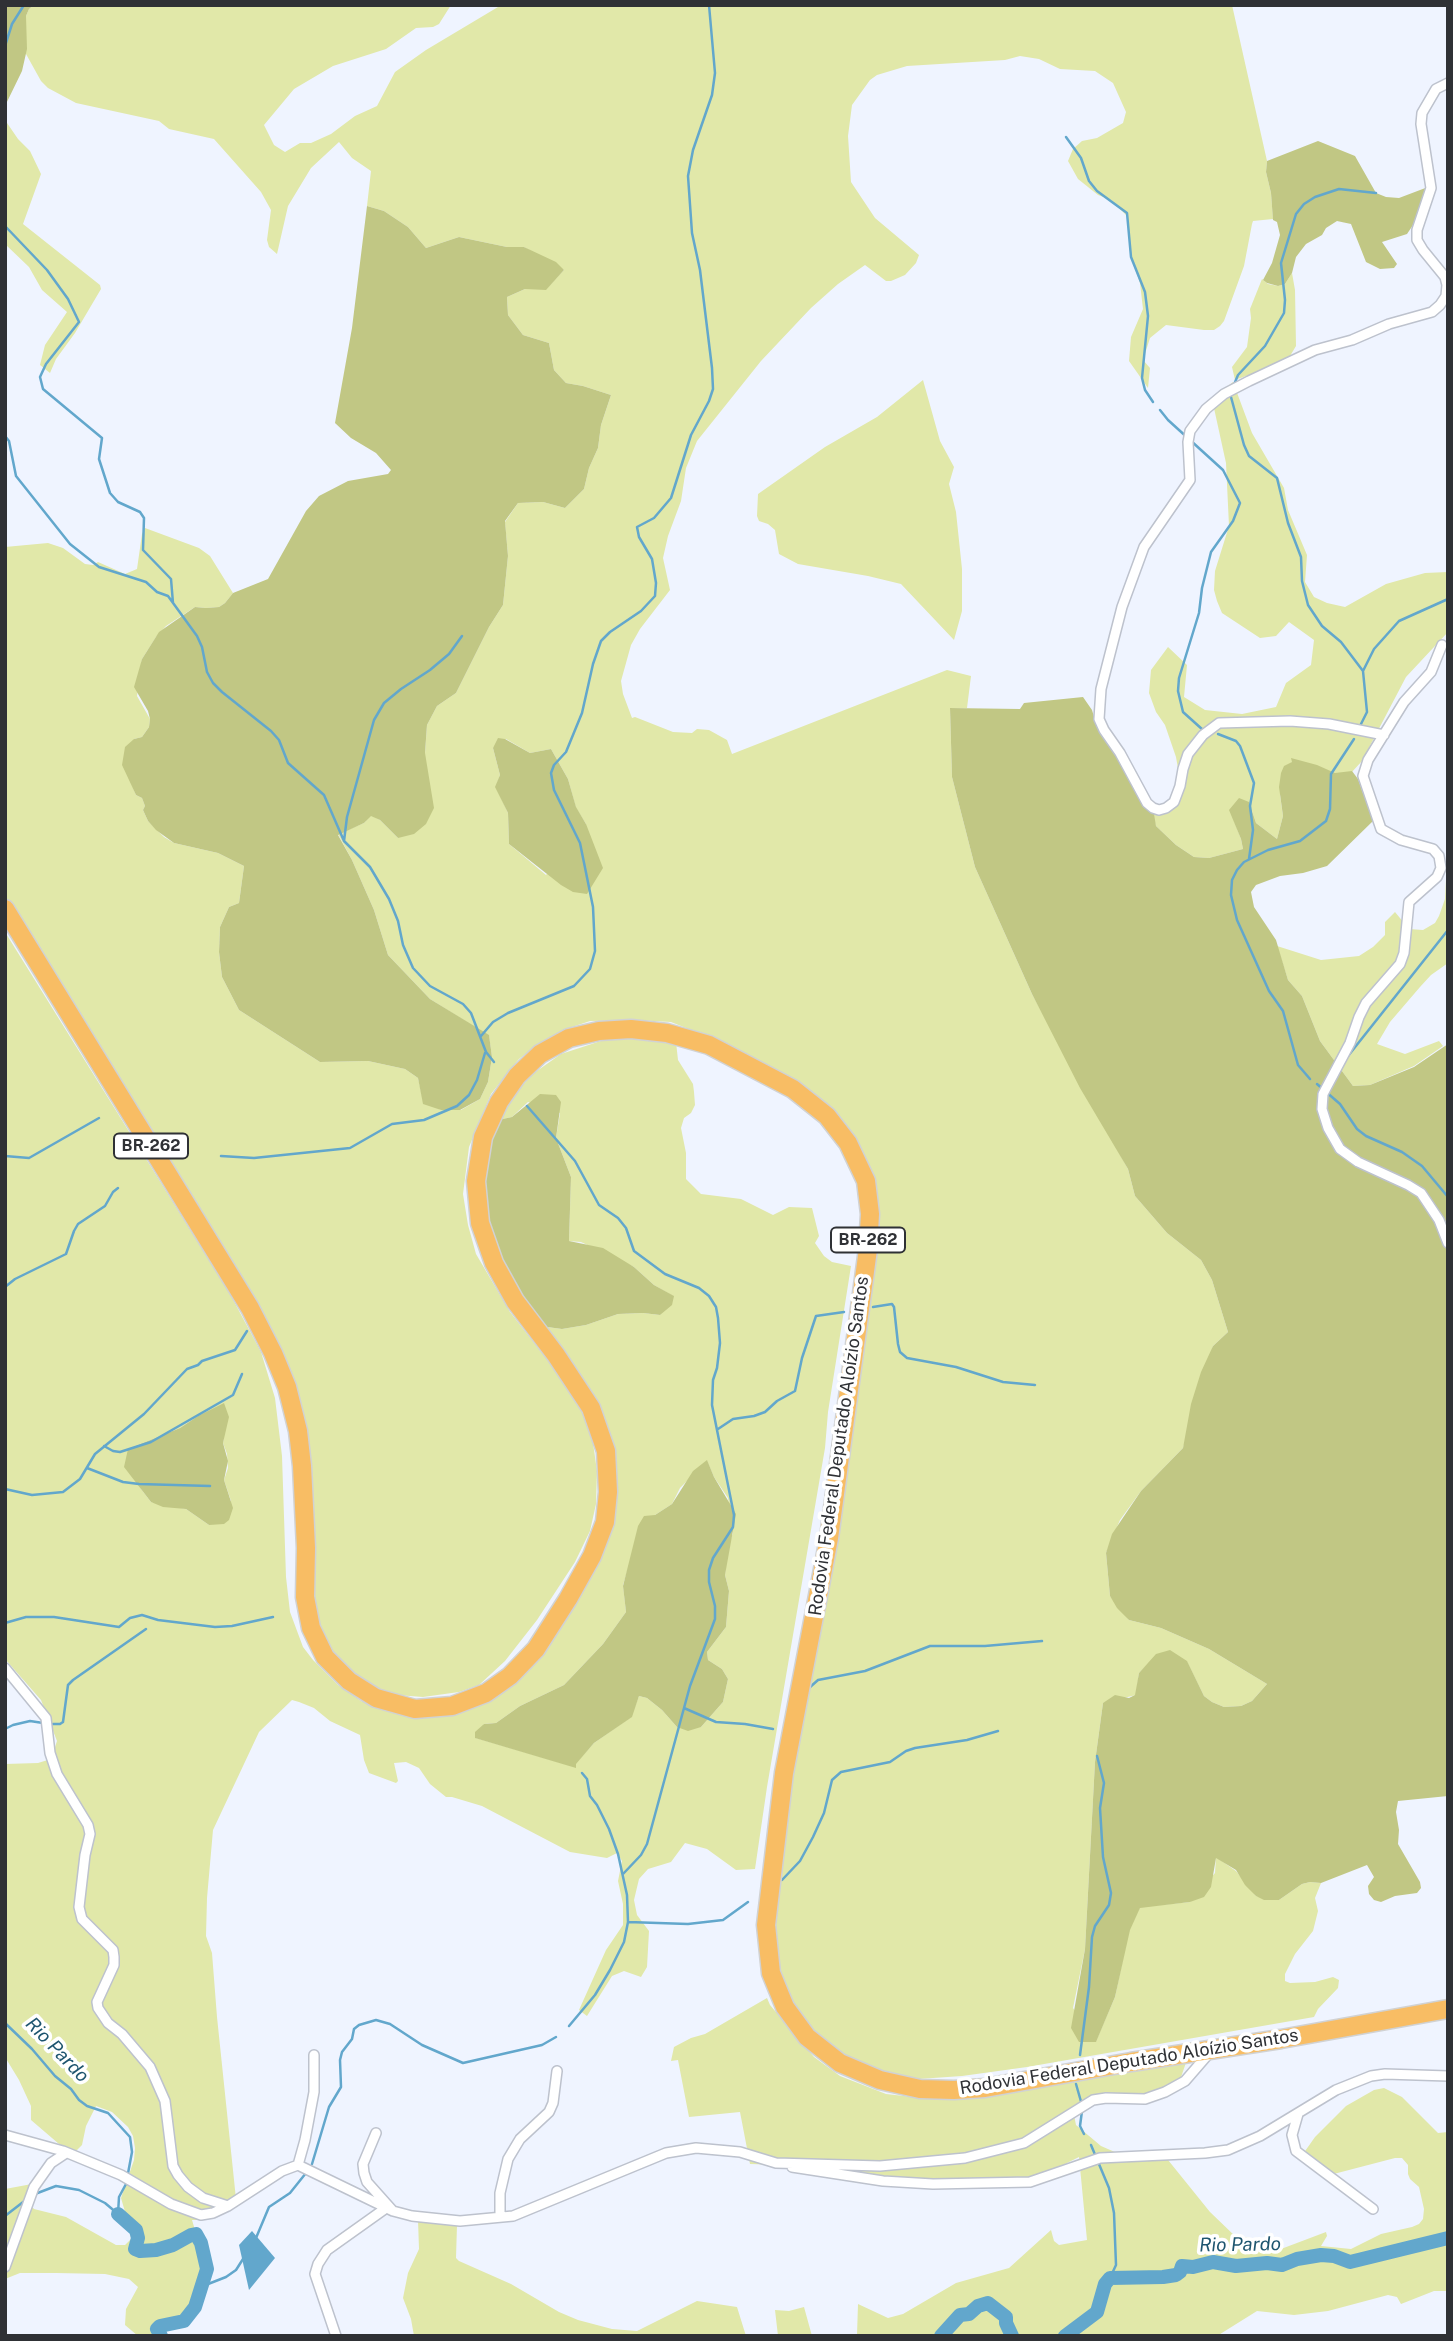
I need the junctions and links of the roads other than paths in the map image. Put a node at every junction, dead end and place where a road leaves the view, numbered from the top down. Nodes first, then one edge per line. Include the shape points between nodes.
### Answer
1 (1448, 83) edge
2 (1442, 645) dead end
3 (1384, 735) junction
4 (5, 909) edge
5 (1448, 1243) edge
6 (5, 1668) edge
7 (1448, 2009) edge
8 (1212, 2049) junction
9 (314, 2055) dead end
10 (557, 2071) dead end
11 (1448, 2076) edge
12 (1298, 2114) junction
13 (376, 2133) dead end
14 (5, 2135) edge
15 (66, 2153) junction
16 (776, 2163) junction
17 (298, 2165) junction
18 (228, 2206) junction
19 (1373, 2209) dead end
20 (389, 2210) junction
21 (499, 2217) junction
22 (5, 2267) edge
23 (336, 2336) edge

1 - 3 street via 1436,89 1422,113 1431,188 1417,230 1423,250 1445,276 1446,296 1432,312 1305,355 1224,394 1206,409 1188,442 1190,480 1143,547 1130,582 1100,698 1104,730 1147,803 1159,810 1174,802 1188,754 1219,723 1290,721
2 - 3 street via 1431,672 1404,702
3 - 5 street via 1363,776 1377,820 1390,835 1433,849 1441,868 1409,902 1400,964 1363,1010 1323,1094 1322,1110 1340,1149 1421,1194 1435,1212
4 - 8 highway, Rodovia Federal Deputado Aloízio Santos / BR-262 via 250,1308 273,1353 298,1431 305,1597 311,1628 325,1657 349,1682 376,1698 415,1709 452,1706 486,1693 510,1676 536,1648 568,1599 605,1522 606,1451 591,1408 515,1301 494,1263 480,1223 476,1181 483,1137 517,1076 569,1038 631,1029 667,1033 709,1045 754,1067 827,1116 848,1143 866,1181 870,1214 828,1538 771,1869 766,1925 771,1973 785,2007 807,2037 840,2063 880,2080 920,2089 985,2088
6 - 18 street via 46,1718 57,1774 88,1825 79,1907 82,1919 113,1950 114,1957 98,2008 150,2067 165,2101 178,2175 203,2198
7 - 8 highway, Rodovia Federal Deputado Aloízio Santos / BR-262
8 - 16 street via 1185,2081 1165,2092 1145,2099 1093,2100 1012,2147 904,2165
9 - 17 street via 314,2092
10 - 21 street via 549,2112 520,2139 508,2159
11 - 12 street via 1371,2076 1336,2090
12 - 16 street via 1228,2150 1100,2158 1022,2183 883,2181
12 - 19 street via 1292,2134 1296,2151
13 - 20 street via 363,2164 364,2173
14 - 15 street
15 - 18 street via 201,2215
15 - 22 street via 51,2163 34,2187
16 - 21 street via 712,2149 666,2153 524,2212
17 - 18 street
17 - 20 street
20 - 21 street via 448,2220
20 - 23 street via 327,2250 317,2264 315,2274

